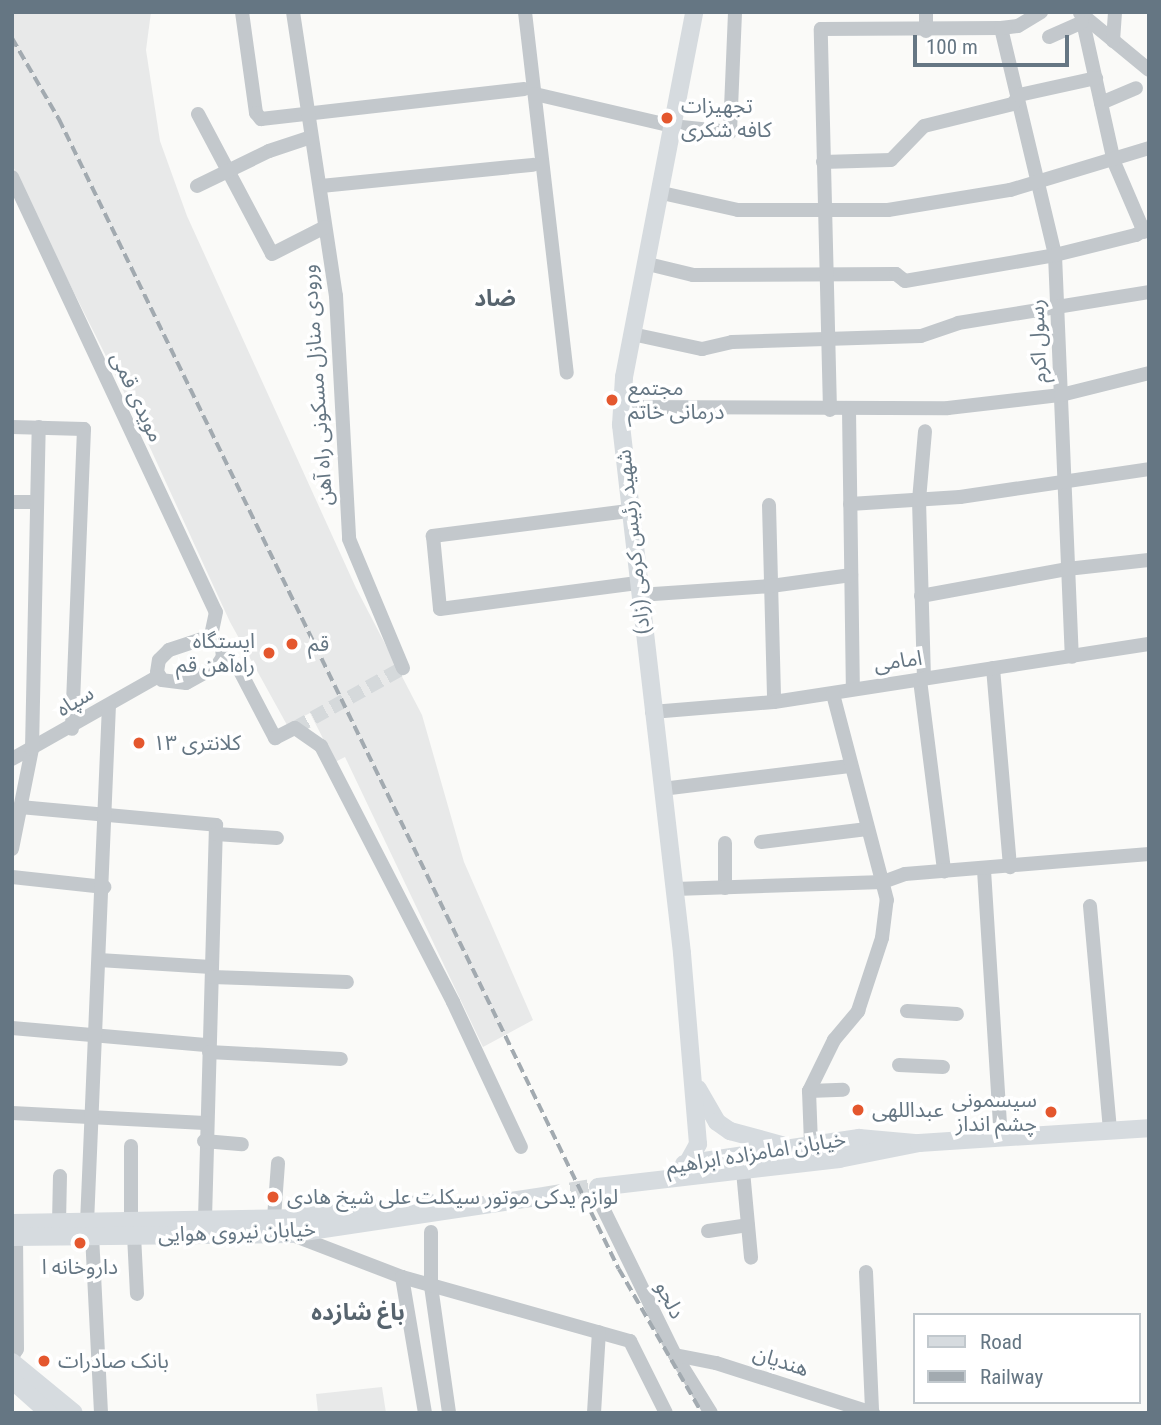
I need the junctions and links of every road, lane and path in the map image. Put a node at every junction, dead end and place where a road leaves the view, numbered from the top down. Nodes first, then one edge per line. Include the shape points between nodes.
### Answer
1 (242, 12) edge
2 (293, 12) edge
3 (525, 12) edge
4 (694, 12) edge
5 (735, 12) edge
6 (926, 12) edge
7 (1041, 12) edge
8 (1115, 12) edge
9 (1081, 16) edge
10 (1001, 29) junction
11 (926, 31) junction
12 (1049, 37) dead end
13 (1112, 41) junction
14 (1149, 70) edge
15 (1096, 78) junction
16 (1136, 88) dead end
17 (530, 92) junction
18 (1016, 98) junction
19 (1101, 103) junction
20 (308, 113) junction
21 (198, 114) dead end
22 (672, 126) junction
23 (311, 137) junction
24 (1149, 148) edge
25 (823, 162) junction
26 (1114, 162) junction
27 (533, 165) dead end
28 (228, 171) junction
29 (12, 177) edge
30 (1037, 183) junction
31 (197, 186) dead end
32 (321, 186) junction
33 (662, 193) junction
34 (824, 206) junction
35 (325, 228) junction
36 (1146, 230) edge
37 (1055, 255) junction
38 (648, 264) junction
39 (826, 274) junction
40 (1149, 292) edge
41 (1058, 305) junction
42 (632, 334) junction
43 (827, 341) junction
44 (566, 373) dead end
45 (1149, 373) edge
46 (1061, 395) junction
47 (622, 407) junction
48 (830, 410) junction
49 (849, 410) junction
50 (39, 427) junction
51 (12, 428) edge
52 (925, 431) dead end
53 (1149, 469) edge
54 (1065, 484) junction
55 (919, 500) junction
56 (12, 502) edge
57 (35, 502) junction
58 (850, 504) junction
59 (769, 505) dead end
60 (628, 511) junction
61 (1149, 560) edge
62 (1067, 569) junction
63 (851, 575) junction
64 (771, 586) junction
65 (638, 589) junction
66 (922, 596) junction
67 (211, 636) junction
68 (1149, 644) edge
69 (223, 657) junction
70 (1072, 657) junction
71 (403, 665) dead end
72 (993, 668) junction
73 (159, 676) junction
74 (922, 679) junction
75 (853, 689) junction
76 (833, 694) junction
77 (774, 702) junction
78 (109, 705) junction
79 (652, 712) junction
80 (72, 729) junction
81 (32, 749) junction
82 (12, 759) edge
83 (850, 766) junction
84 (663, 789) junction
85 (20, 807) junction
86 (107, 816) junction
87 (867, 829) junction
88 (216, 834) junction
89 (277, 838) dead end
90 (761, 842) dead end
91 (724, 843) dead end
92 (12, 849) edge
93 (1149, 854) edge
94 (1010, 867) junction
95 (984, 870) junction
96 (944, 871) junction
97 (12, 877) edge
98 (883, 882) junction
99 (104, 887) junction
100 (725, 888) junction
101 (675, 889) junction
102 (1090, 906) dead end
103 (99, 960) junction
104 (212, 972) junction
105 (347, 982) dead end
106 (907, 1011) dead end
107 (957, 1014) dead end
108 (12, 1028) edge
109 (96, 1037) junction
110 (209, 1049) junction
111 (341, 1059) dead end
112 (900, 1065) dead end
113 (943, 1067) dead end
114 (692, 1076) junction
115 (843, 1090) dead end
116 (809, 1091) junction
117 (12, 1113) edge
118 (92, 1119) junction
119 (205, 1123) junction
120 (1149, 1128) edge
121 (1110, 1130) junction
122 (1001, 1137) junction
123 (204, 1141) junction
124 (919, 1143) junction
125 (242, 1144) dead end
126 (812, 1144) junction
127 (131, 1146) dead end
128 (521, 1147) dead end
129 (839, 1159) junction
130 (278, 1163) dead end
131 (687, 1164) junction
132 (743, 1171) junction
133 (60, 1176) dead end
134 (597, 1189) junction
135 (274, 1218) junction
136 (205, 1220) junction
137 (59, 1223) junction
138 (748, 1225) junction
139 (89, 1229) junction
140 (133, 1229) junction
141 (708, 1230) dead end
142 (431, 1232) dead end
143 (13, 1233) edge
144 (290, 1234) junction
145 (751, 1258) dead end
146 (866, 1272) dead end
147 (402, 1277) junction
148 (431, 1286) junction
149 (137, 1294) dead end
150 (599, 1332) junction
151 (675, 1355) junction
152 (12, 1359) edge
153 (12, 1380) edge
154 (49, 1413) edge
155 (74, 1413) edge
156 (101, 1413) edge
157 (425, 1413) edge
158 (449, 1413) edge
159 (594, 1413) edge
160 (666, 1413) edge
161 (711, 1413) edge
162 (872, 1413) edge

1 - 20 street via 258,117
2 - 20 street, ورودی منازل مسکونی راه آهن
3 - 17 street
4 - 22 main road, شهید رئیس کرمی (زاد)
5 - 22 street via 730,132
6 - 11 street
7 - 10 street via 1018,26
8 - 13 street
9 - 12 street
9 - 13 street
9 - 15 street
10 - 11 street
10 - 18 street, رسول اکرم
11 - 25 street via 821,29
13 - 14 street
15 - 18 street
15 - 19 street
16 - 19 street
17 - 20 street
17 - 22 street
17 - 44 street
18 - 25 street via 1013,104 924,126 891,160
18 - 30 street, رسول اکرم
19 - 26 street
20 - 23 street, ورودی منازل مسکونی راه آهن
21 - 28 street
22 - 33 main road, شهید رئیس کرمی (زاد)
23 - 28 street
23 - 32 street, ورودی منازل مسکونی راه آهن
24 - 26 street
25 - 34 street
26 - 30 street
26 - 36 street
27 - 32 street
28 - 31 street
28 - 35 street via 272,254
29 - 67 street, مویدی قمی via 216,612
30 - 34 street via 888,210
30 - 37 street, رسول اکرم
32 - 35 street, ورودی منازل مسکونی راه آهن
33 - 34 street via 738,210
33 - 38 main road, شهید رئیس کرمی (زاد)
34 - 39 street
35 - 71 street, ورودی منازل مسکونی راه آهن via 336,296 349,539 361,576
36 - 37 street
37 - 39 street via 905,281 896,274
37 - 41 street, رسول اکرم
38 - 39 street via 693,275
38 - 42 main road, شهید رئیس کرمی (زاد)
39 - 43 street
40 - 41 street
41 - 43 street via 958,323 921,336
41 - 46 street, رسول اکرم
42 - 43 street via 702,349 732,342
42 - 47 main road, شهید رئیس کرمی (زاد)
43 - 48 street
45 - 46 street
46 - 49 street via 948,408
46 - 54 street, رسول اکرم
47 - 48 street
47 - 60 main road, شهید رئیس کرمی (زاد)
48 - 49 street
49 - 58 street
50 - 51 street
50 - 57 street
50 - 80 street via 85,429
52 - 55 street
53 - 54 street
54 - 55 street
54 - 62 street, رسول اکرم
55 - 58 street
55 - 66 street
56 - 57 street
57 - 81 street
58 - 63 street
59 - 64 street
60 - 65 main road, شهید رئیس کرمی (زاد)
60 - 65 street via 433,536 440,609
61 - 62 street
62 - 66 street
62 - 70 street, رسول اکرم
63 - 64 street
63 - 75 street
64 - 65 street
64 - 77 street
65 - 79 main road, شهید رئیس کرمی (زاد)
66 - 74 street
67 - 69 street via 222,648
67 - 73 street via 169,650 159,660
68 - 70 street, امامی
69 - 73 street via 186,683 173,684
69 - 128 street via 240,671 275,738 295,728 321,746
70 - 72 street, امامی
72 - 74 street, امامی
72 - 94 street
73 - 78 street, سپاه
74 - 75 street, امامی
74 - 96 street
75 - 76 street, امامی
76 - 77 street, امامی
76 - 83 street
77 - 79 street, امامی
78 - 80 street, سپاه
78 - 86 street
79 - 84 main road, شهید رئیس کرمی (زاد)
80 - 81 street, سپاه
81 - 82 street, سپاه
81 - 85 street
83 - 84 street
83 - 87 street
84 - 101 main road, شهید رئیس کرمی (زاد)
85 - 86 street
85 - 92 street
86 - 88 street via 206,821 215,823
86 - 99 street
87 - 90 street
87 - 98 street
88 - 89 street
88 - 104 street
91 - 100 street
93 - 94 street
94 - 95 street
95 - 96 street
95 - 122 street
96 - 98 street
97 - 99 street
98 - 100 street
98 - 116 street via 887,900 882,938 865,993
99 - 103 street
100 - 101 street
101 - 114 main road, شهید رئیس کرمی (زاد)
102 - 121 street
103 - 104 street
103 - 109 street
104 - 105 street
104 - 110 street
106 - 107 street
108 - 109 street
109 - 110 street
109 - 118 street
110 - 111 street
110 - 119 street
112 - 113 street
114 - 126 main road via 704,1105 744,1138
114 - 131 main road, شهید رئیس کرمی (زاد) via 698,1144
115 - 116 street
116 - 126 street
117 - 118 street
118 - 119 street
118 - 139 street
119 - 123 street
120 - 121 main road, خیابان امامزاده ابراهیم
121 - 122 main road, خیابان امامزاده ابراهیم
122 - 124 main road, خیابان امامزاده ابراهیم
123 - 125 street
123 - 136 street
124 - 126 main road, خیابان امامزاده ابراهیم via 890,1138
124 - 129 main road, خیابان امامزاده ابراهیم
126 - 129 main road via 842,1146 844,1154
126 - 131 main road, خیابان امامزاده ابراهیم
127 - 140 street
129 - 132 main road, خیابان امامزاده ابراهیم
130 - 135 street
131 - 134 main road, خیابان امامزاده ابراهیم
132 - 134 main road, خیابان امامزاده ابراهیم
132 - 138 street
133 - 137 street
134 - 151 street, دلجو
135 - 136 main road, خیابان نیروی هوایی
135 - 144 main road, خیابان نیروی هوایی via 543,1191
136 - 140 main road, خیابان نیروی هوایی
137 - 139 main road, خیابان نیروی هوایی
137 - 143 main road, خیابان نیروی هوایی
138 - 141 street
138 - 145 street
139 - 140 main road, خیابان نیروی هوایی
139 - 143 main road, خیابان نیروی هوایی
139 - 156 street
140 - 144 main road, خیابان نیروی هوایی
140 - 149 street
142 - 148 street
143 - 152 street via 17,1349
144 - 147 street
146 - 162 street
147 - 148 street
147 - 157 street
148 - 150 street
148 - 158 street
150 - 159 street
150 - 160 street via 629,1341
151 - 161 street, دلجو
151 - 162 street, هندیان via 716,1363
152 - 155 main road
153 - 154 main road

